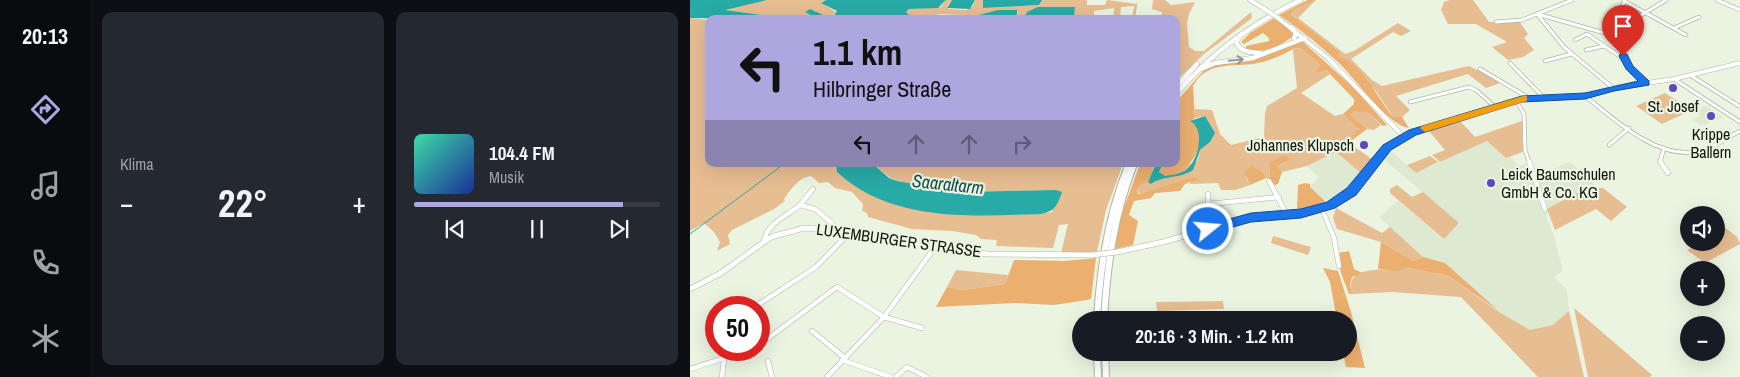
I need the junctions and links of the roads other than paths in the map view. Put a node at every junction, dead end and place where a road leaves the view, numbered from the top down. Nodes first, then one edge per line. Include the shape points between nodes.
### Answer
1 (1251, 0) edge
2 (1293, 0) edge
3 (1301, 0) edge
4 (1572, 0) edge
5 (1625, 0) edge
6 (1666, 0) edge
7 (1717, 0) edge
8 (1740, 10) edge
9 (1646, 11) junction
10 (1537, 14) junction
11 (1699, 17) dead end
12 (1496, 22) dead end
13 (1630, 22) dead end
14 (1291, 27) junction
15 (1674, 28) junction
16 (1242, 32) junction
17 (1686, 35) dead end
18 (1304, 37) junction
19 (1294, 38) junction
20 (1626, 39) junction
21 (1575, 40) dead end
22 (1604, 46) junction
23 (1586, 50) dead end
24 (1571, 54) junction
25 (1624, 60) junction
26 (1545, 61) dead end
27 (1510, 63) dead end
28 (1740, 63) edge
29 (1480, 69) dead end
30 (1191, 76) junction
31 (1690, 76) junction
32 (1674, 79) junction
33 (1180, 83) edge
34 (1645, 83) junction
35 (1613, 88) junction
36 (1180, 89) edge
37 (1542, 96) junction
38 (1585, 96) junction
39 (1529, 98) junction
40 (1516, 100) junction
41 (1410, 102) dead end
42 (1739, 106) dead end
43 (1495, 107) junction
44 (1740, 122) edge
45 (1629, 128) junction
46 (1740, 131) edge
47 (1403, 136) junction
48 (1608, 145) dead end
49 (1664, 148) junction
50 (1127, 167) edge
51 (1133, 167) edge
52 (1668, 173) dead end
53 (1269, 181) dead end
54 (813, 189) dead end
55 (1208, 194) dead end
56 (1279, 197) junction
57 (1208, 204) junction
58 (800, 205) junction
59 (1322, 209) junction
60 (1545, 209) dead end
61 (1288, 215) junction
62 (832, 228) junction
63 (1208, 229) junction
64 (851, 231) junction
65 (764, 241) junction
66 (935, 247) junction
67 (1339, 266) dead end
68 (690, 289) edge
69 (770, 297) edge
70 (1098, 311) edge
71 (1105, 311) edge
72 (884, 317) junction
73 (922, 328) dead end
74 (812, 331) dead end
75 (770, 337) edge
76 (844, 359) junction
77 (717, 361) edge
78 (724, 361) edge
79 (768, 361) dead end
80 (1097, 361) edge
81 (1105, 361) edge
82 (690, 369) edge
83 (722, 377) edge
84 (772, 377) edge
85 (827, 377) edge
86 (891, 377) edge
87 (896, 377) edge
88 (927, 377) edge
89 (1098, 377) edge
90 (1106, 377) edge

1 - 14 main road, bridge
2 - 33 highway via 1232,35 1203,58
3 - 16 highway
4 - 10 street
5 - 9 street
5 - 20 street via 1619,16
6 - 9 street
7 - 8 street
9 - 13 street
9 - 15 street
10 - 12 street via 1517,21
10 - 20 street
10 - 24 street
11 - 15 street
14 - 18 main road
14 - 19 highway via 1296,33
15 - 17 street
16 - 19 highway via 1237,45 1241,50 1252,53 1267,51
16 - 30 highway
18 - 19 highway
30 -> 18 highway via 1214,63 1253,58
18 - 47 main road via 1336,65
20 - 25 street
21 - 22 street via 1587,34
22 - 23 street
22 - 25 street
24 - 26 street
24 - 35 street
25 - 34 street
27 - 37 street
28 - 31 main road, LUXEMBURGER STRASSE
29 - 39 street
30 - 36 highway
31 - 32 main road, LUXEMBURGER STRASSE
31 - 42 street
32 - 34 main road, LUXEMBURGER STRASSE
32 - 44 street
34 - 35 main road, LUXEMBURGER STRASSE
35 - 38 main road, LUXEMBURGER STRASSE
37 - 38 main road, LUXEMBURGER STRASSE
37 - 39 main road, LUXEMBURGER STRASSE
38 - 45 street
39 - 40 main road, LUXEMBURGER STRASSE
40 - 43 main road, LUXEMBURGER STRASSE
40 - 60 street via 1524,114 1525,150
41 - 43 street via 1469,88 1476,90
43 - 47 main road, LUXEMBURGER STRASSE
45 - 48 street
45 - 49 street
46 - 49 street via 1696,152 1682,153
47 - 59 main road, LUXEMBURGER STRASSE via 1383,151 1347,195
49 - 52 street via 1660,162
50 - 70 highway via 1104,244
51 - 71 highway via 1110,244
53 - 56 street
54 - 58 street
55 - 57 street
56 - 57 street
56 - 61 street
57 - 63 street
58 - 62 street via 819,212 832,223
58 - 65 street via 772,226
59 - 61 main road, LUXEMBURGER STRASSE
59 - 67 street via 1334,238
61 - 63 main road, LUXEMBURGER STRASSE via 1251,217
62 - 64 main road, LUXEMBURGER STRASSE
62 - 65 main road, LUXEMBURGER STRASSE via 793,229
63 - 66 main road, LUXEMBURGER STRASSE, bridge via 1139,248 1092,255 1034,256
64 - 66 main road, LUXEMBURGER STRASSE
64 - 69 street via 816,267
65 - 68 main road, LUXEMBURGER STRASSE via 720,274
66 - 72 street
72 - 73 street
72 - 75 street via 837,287
72 - 76 street
74 - 76 street
76 - 85 street
76 - 86 street
77 - 82 street
78 - 83 street
79 - 84 street
80 - 89 highway
81 - 90 highway
87 - 88 street via 907,367

